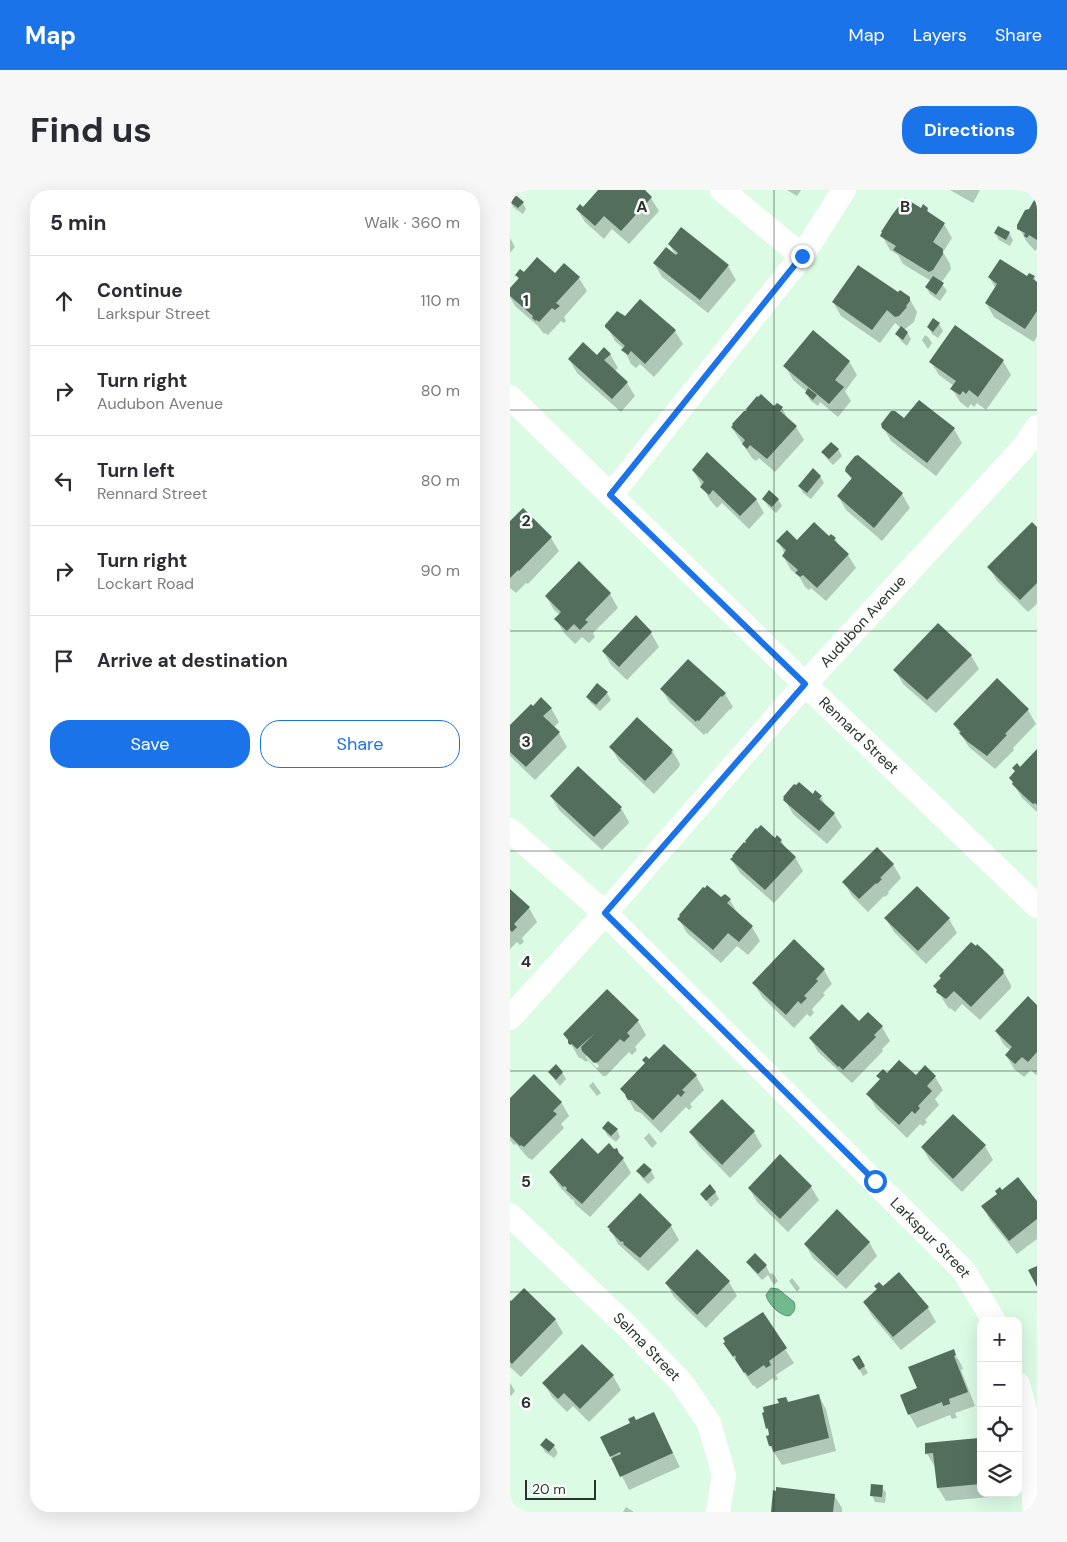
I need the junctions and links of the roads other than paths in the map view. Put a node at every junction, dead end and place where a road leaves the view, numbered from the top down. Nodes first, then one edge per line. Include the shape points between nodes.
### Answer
1 (722, 190) edge
2 (844, 190) edge
3 (802, 256) junction
4 (510, 397) edge
5 (1037, 427) edge
6 (1031, 453) edge
7 (610, 495) junction
8 (805, 684) junction
9 (510, 830) edge
10 (1037, 906) edge
11 (605, 913) junction
12 (510, 1018) edge
13 (510, 1215) edge
14 (992, 1317) edge
15 (1022, 1399) edge
16 (718, 1512) edge
17 (1036, 1512) edge

1 - 3 street
2 - 3 street
3 - 7 street
4 - 7 street, Rennard Street
5 - 6 street, Audubon Avenue
6 - 8 street, Audubon Avenue
7 - 8 street, Rennard Street
8 - 10 street, Rennard Street
8 - 11 street, Audubon Avenue
9 - 11 street, Larkspur Street
11 - 12 street, Audubon Avenue
11 - 14 street, Larkspur Street via 964,1270
13 - 16 street, Selma Street via 682,1383 709,1423 724,1475
15 - 17 street via 1028,1422

